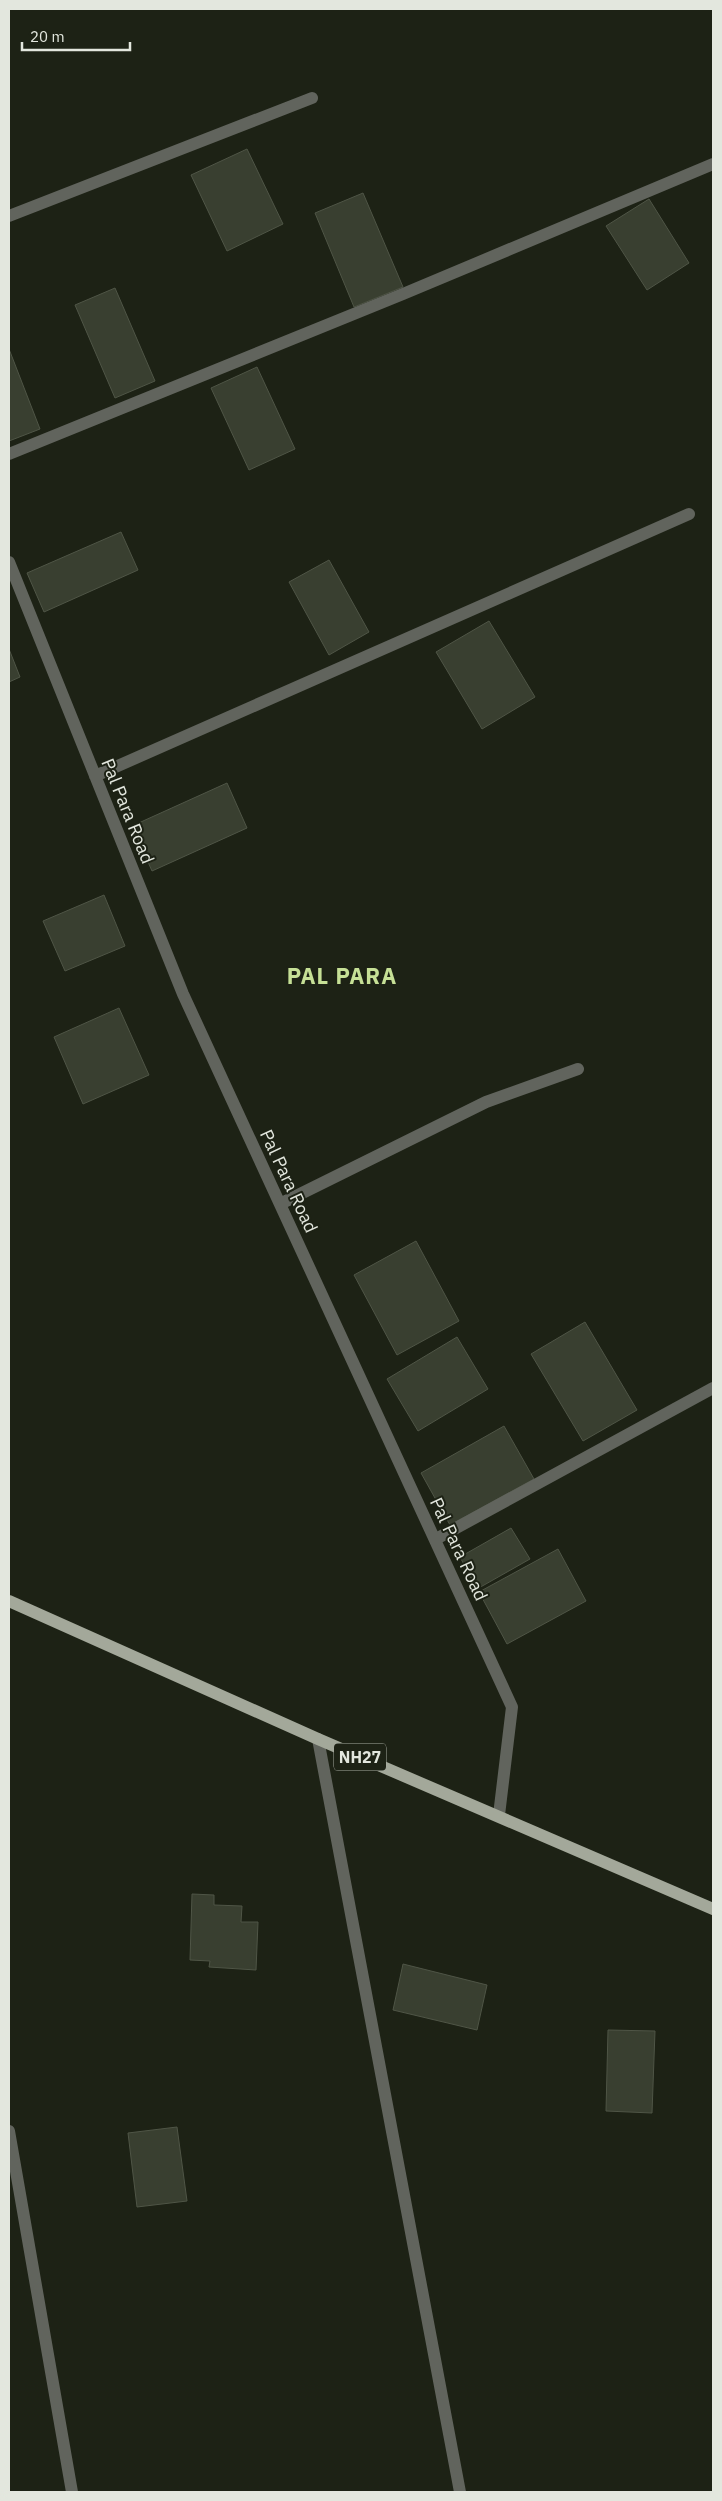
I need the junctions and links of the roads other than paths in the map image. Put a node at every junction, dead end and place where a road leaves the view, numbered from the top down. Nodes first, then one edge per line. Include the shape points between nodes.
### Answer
1 (312, 98) dead end
2 (713, 164) edge
3 (9, 216) edge
4 (9, 454) edge
5 (689, 514) dead end
6 (9, 562) edge
7 (95, 776) junction
8 (578, 1069) dead end
9 (280, 1204) junction
10 (713, 1388) edge
11 (436, 1539) junction
12 (9, 1602) edge
13 (318, 1739) junction
14 (499, 1815) junction
15 (713, 1909) edge
16 (9, 2131) edge
17 (72, 2492) edge
18 (460, 2492) edge

1 - 3 street
2 - 4 street
5 - 7 street
6 - 7 street, Pal Para Road
7 - 9 street, Pal Para Road via 183,994
8 - 9 street via 486,1102
9 - 11 street, Pal Para Road
10 - 11 street
11 - 14 street, Pal Para Road via 512,1707
12 - 13 main road, NH27
13 - 14 main road, NH27
13 - 18 street
14 - 15 main road, NH27
16 - 17 street

